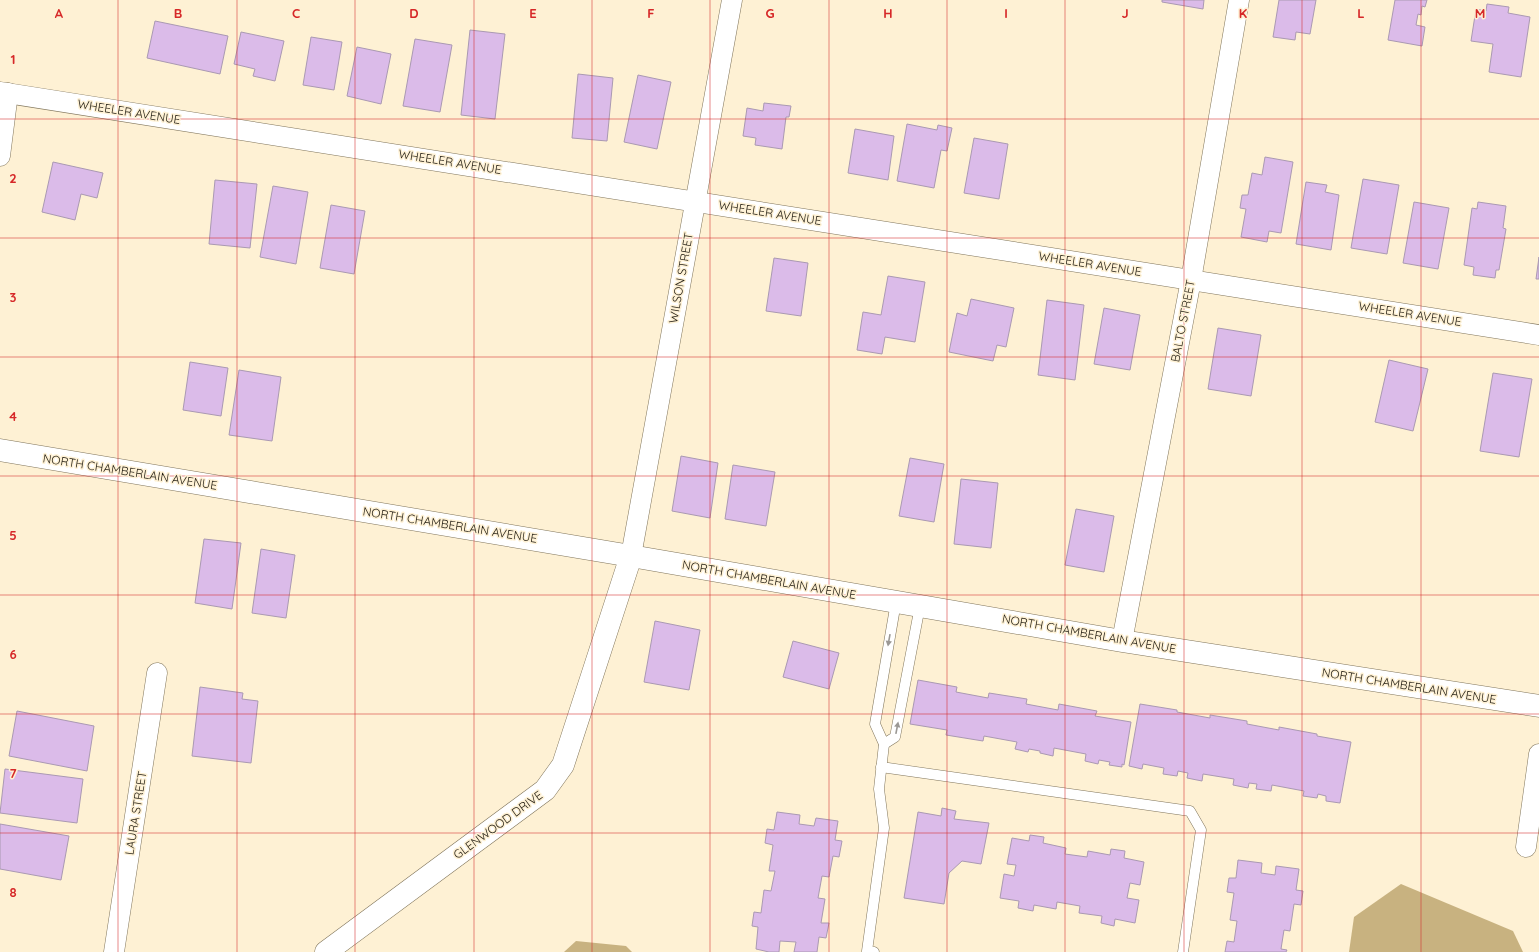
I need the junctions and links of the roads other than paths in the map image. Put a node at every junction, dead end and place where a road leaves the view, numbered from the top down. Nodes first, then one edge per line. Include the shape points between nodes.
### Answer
1 (732, 0) edge
2 (1239, 0) edge
3 (4, 92) edge
4 (0, 156) edge
5 (695, 201) junction
6 (1191, 280) junction
7 (1539, 335) edge
8 (0, 450) edge
9 (631, 556) junction
10 (896, 602) junction
11 (920, 606) junction
12 (1122, 641) junction
13 (157, 673) dead end
14 (1539, 706) edge
15 (884, 744) junction
16 (1539, 754) edge
17 (881, 767) junction
18 (1526, 847) dead end
19 (114, 952) edge
20 (326, 952) edge
21 (874, 952) edge
22 (1183, 952) edge

1 - 5 street, WILSON STREET
2 - 6 street, BALTO STREET
3 - 4 street
3 - 5 street, WHEELER AVENUE
5 - 6 street, WHEELER AVENUE
5 - 9 street, WILSON STREET
6 - 7 street, WHEELER AVENUE
6 - 12 street, BALTO STREET
8 - 9 street, NORTH CHAMBERLAIN AVENUE
9 - 10 street, NORTH CHAMBERLAIN AVENUE
9 - 20 street, GLENWOOD DRIVE via 563,765 545,790
10 - 11 street, NORTH CHAMBERLAIN AVENUE
10 -> 15 lane via 875,724
11 - 12 street, NORTH CHAMBERLAIN AVENUE
15 -> 11 lane via 895,737
12 - 14 street, NORTH CHAMBERLAIN AVENUE
13 - 19 street, LAURA STREET
15 - 17 lane
16 - 18 street
17 - 21 lane via 879,789 884,828 867,951
17 - 22 lane via 1190,811 1201,830

